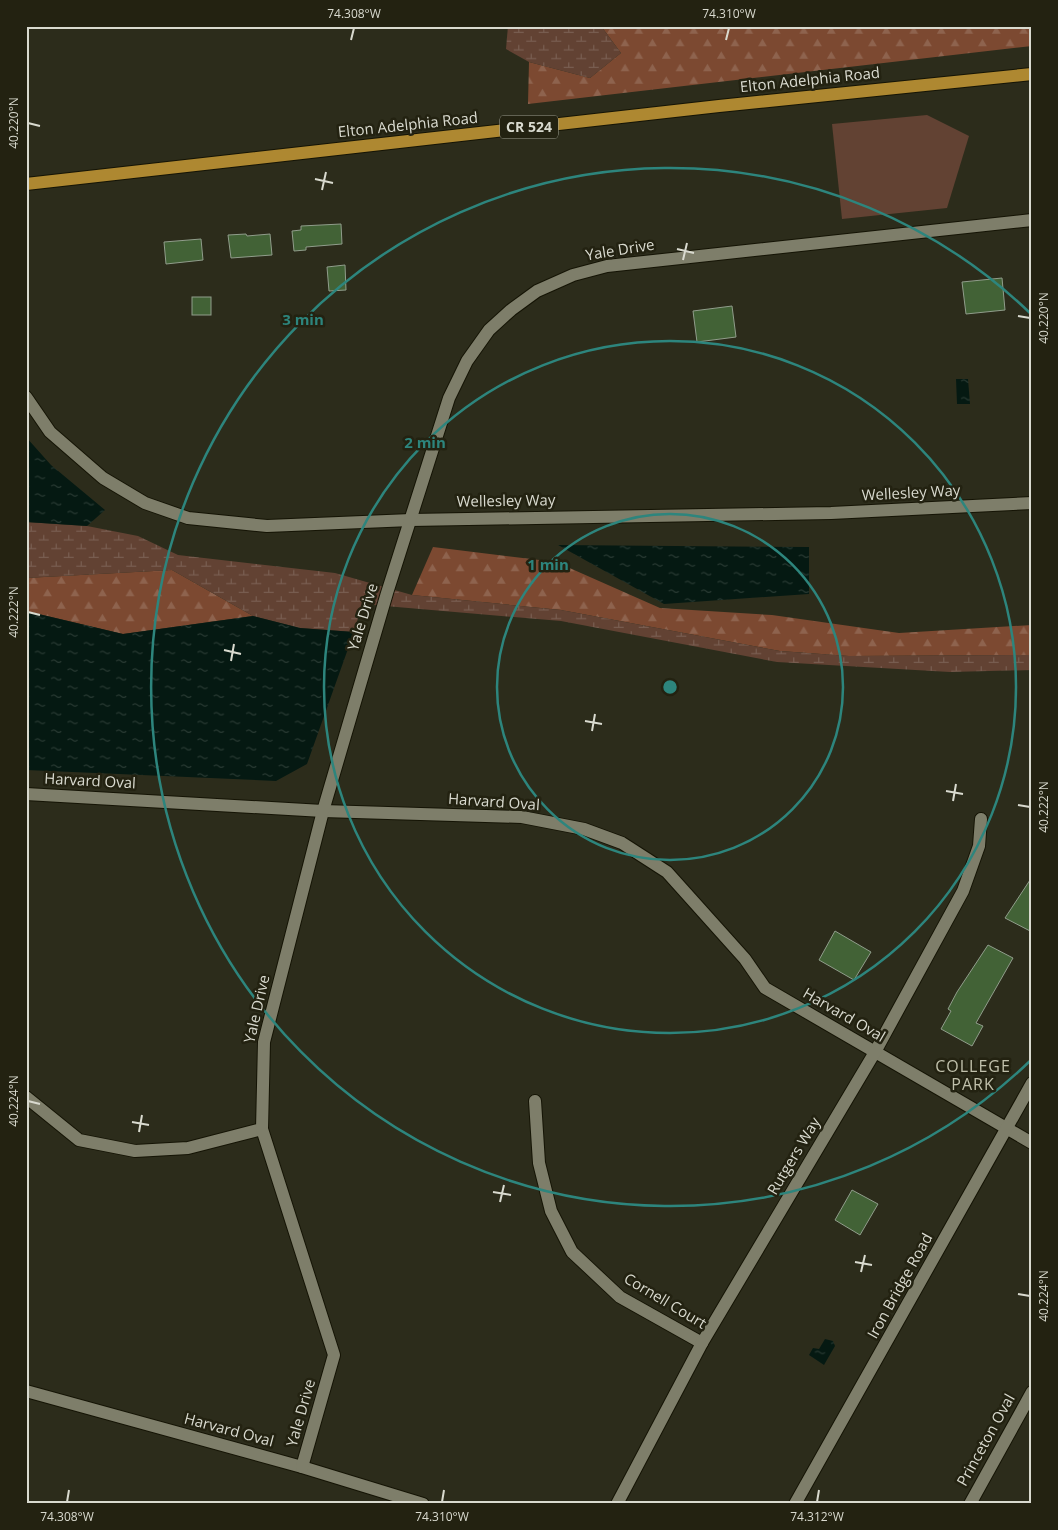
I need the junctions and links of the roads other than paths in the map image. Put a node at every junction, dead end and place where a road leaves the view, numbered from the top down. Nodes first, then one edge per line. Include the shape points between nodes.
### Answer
1 (1032, 74) edge
2 (26, 184) edge
3 (1032, 220) edge
4 (26, 397) edge
5 (1032, 503) edge
6 (411, 520) junction
7 (26, 794) edge
8 (323, 811) junction
9 (981, 818) dead end
10 (875, 1052) junction
11 (1032, 1083) edge
12 (26, 1097) edge
13 (535, 1101) dead end
14 (1006, 1128) junction
15 (262, 1129) junction
16 (1032, 1143) edge
17 (702, 1343) junction
18 (26, 1391) edge
19 (1032, 1392) edge
20 (302, 1468) junction
21 (422, 1504) edge
22 (617, 1504) edge
23 (795, 1504) edge
24 (970, 1504) edge

1 - 2 main road, Elton Adelphia Road / CR 524
3 - 6 street, Yale Drive via 607,266 573,275 537,291 489,330 467,361 449,398
4 - 6 street, Wellesley Way via 50,432 103,478 145,503 188,518 268,526
5 - 6 street, Wellesley Way via 831,513
6 - 8 street, Yale Drive
7 - 8 street, Harvard Oval
8 - 10 street, Harvard Oval via 522,817 584,829 622,843 667,872 745,958 765,988
8 - 15 street, Yale Drive via 264,1042
9 - 10 street, Rutgers Way via 979,846 964,891
10 - 14 street, Harvard Oval
10 - 17 street, Rutgers Way
11 - 14 street, Iron Bridge Road
12 - 15 street via 79,1140 135,1151 188,1148
13 - 17 street, Cornell Court via 539,1163 551,1211 572,1252 620,1297
14 - 16 street, Harvard Oval
14 - 23 street, Iron Bridge Road
15 - 20 street, Yale Drive via 334,1355
17 - 22 street, Rutgers Way
18 - 20 street, Harvard Oval
19 - 24 street, Princeton Oval
20 - 21 street, Harvard Oval

